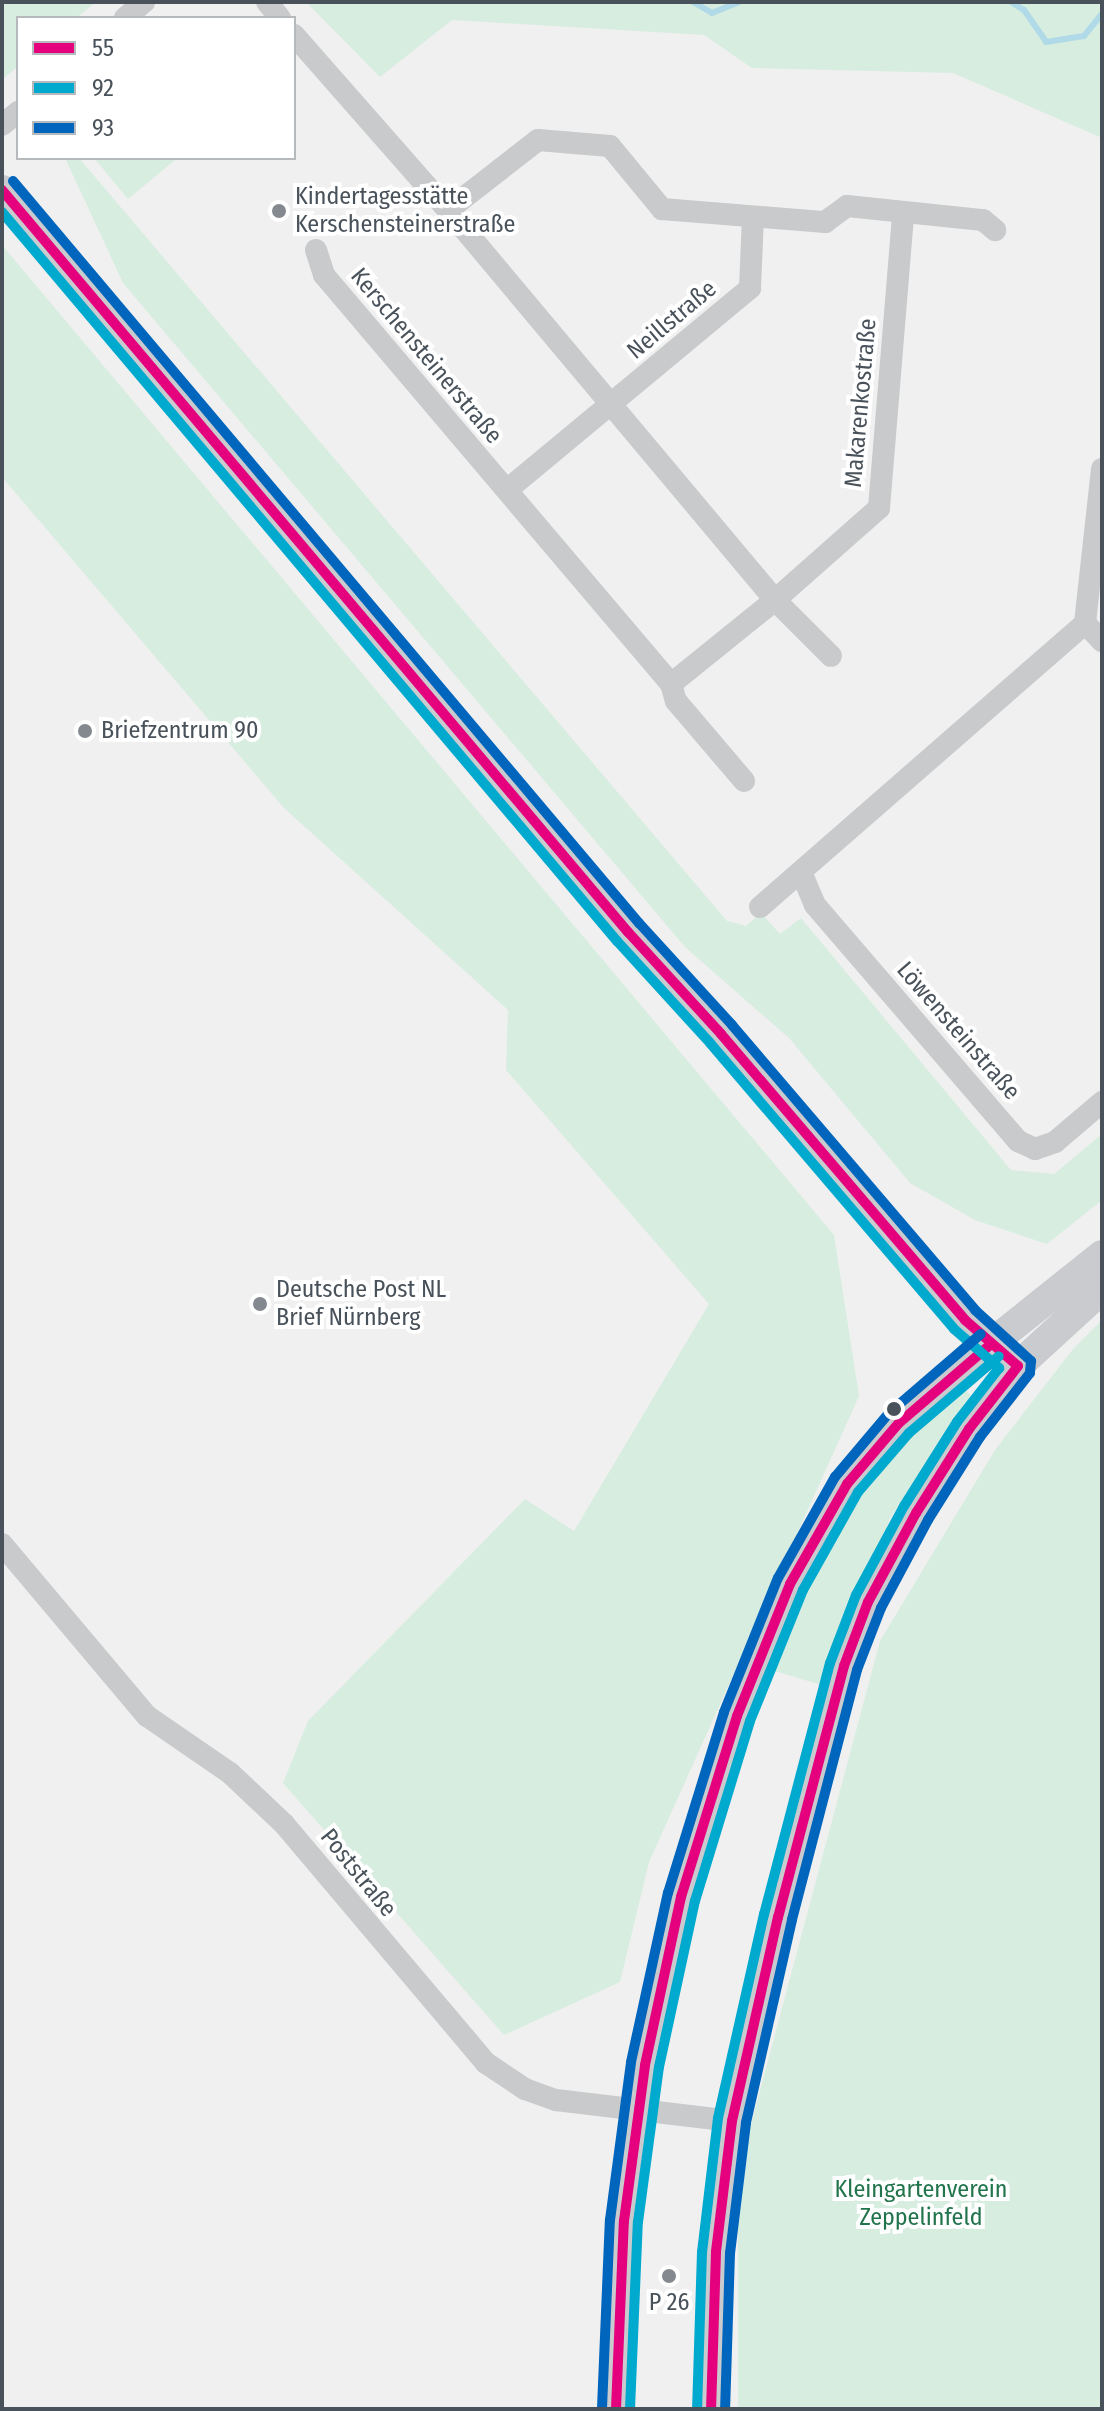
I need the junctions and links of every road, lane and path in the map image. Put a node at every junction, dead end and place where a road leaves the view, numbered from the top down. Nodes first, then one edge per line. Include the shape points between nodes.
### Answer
1 (144, 2) edge
2 (127, 16) edge
3 (296, 37) edge
4 (2, 190) edge
5 (448, 210) junction
6 (903, 213) junction
7 (753, 217) junction
8 (995, 230) dead end
9 (316, 250) dead end
10 (609, 406) junction
11 (1102, 469) edge
12 (507, 490) junction
13 (775, 600) junction
14 (1085, 623) junction
15 (1102, 641) edge
16 (831, 656) dead end
17 (671, 684) junction
18 (744, 781) dead end
19 (801, 872) junction
20 (760, 907) dead end
21 (1102, 1102) edge
22 (1102, 1255) edge
23 (1102, 1289) edge
24 (990, 1345) junction
25 (1018, 1366) junction
26 (2, 1544) edge
27 (638, 2111) junction
28 (732, 2121) junction
29 (616, 2409) edge
30 (711, 2409) edge

1 - 2 street
3 - 5 street
4 - 24 main road via 628,932
5 - 7 street via 538,140 610,146 662,209
5 - 10 street
6 - 7 street via 847,206 825,222
6 - 8 street via 983,220
6 - 13 street, Makarenkostraße via 879,508
7 - 10 street, Neillstraße via 750,288
9 - 12 street, Kerschensteinerstraße via 324,275
10 - 12 street
10 - 13 street
11 - 14 street
12 - 17 street, Kerschensteinerstraße
13 - 16 street
13 - 17 street
14 - 15 street
14 - 19 street
17 - 18 street, Kerschensteinerstraße via 676,701
19 - 20 street
19 - 21 street, Löwensteinstraße via 815,905 1018,1141 1035,1149 1055,1142
22 - 24 main road
23 - 25 main road
24 - 25 main road
24 - 27 main road via 920,1403 862,1465 790,1584 737,1716 690,1861
25 - 28 main road via 929,1490 857,1629 778,1917
26 - 27 street, Poststraße via 147,1716 230,1773 284,1824 486,2063 539,2095
27 - 28 street, Poststraße
27 - 29 main road via 620,2269
28 - 30 main road via 716,2252

